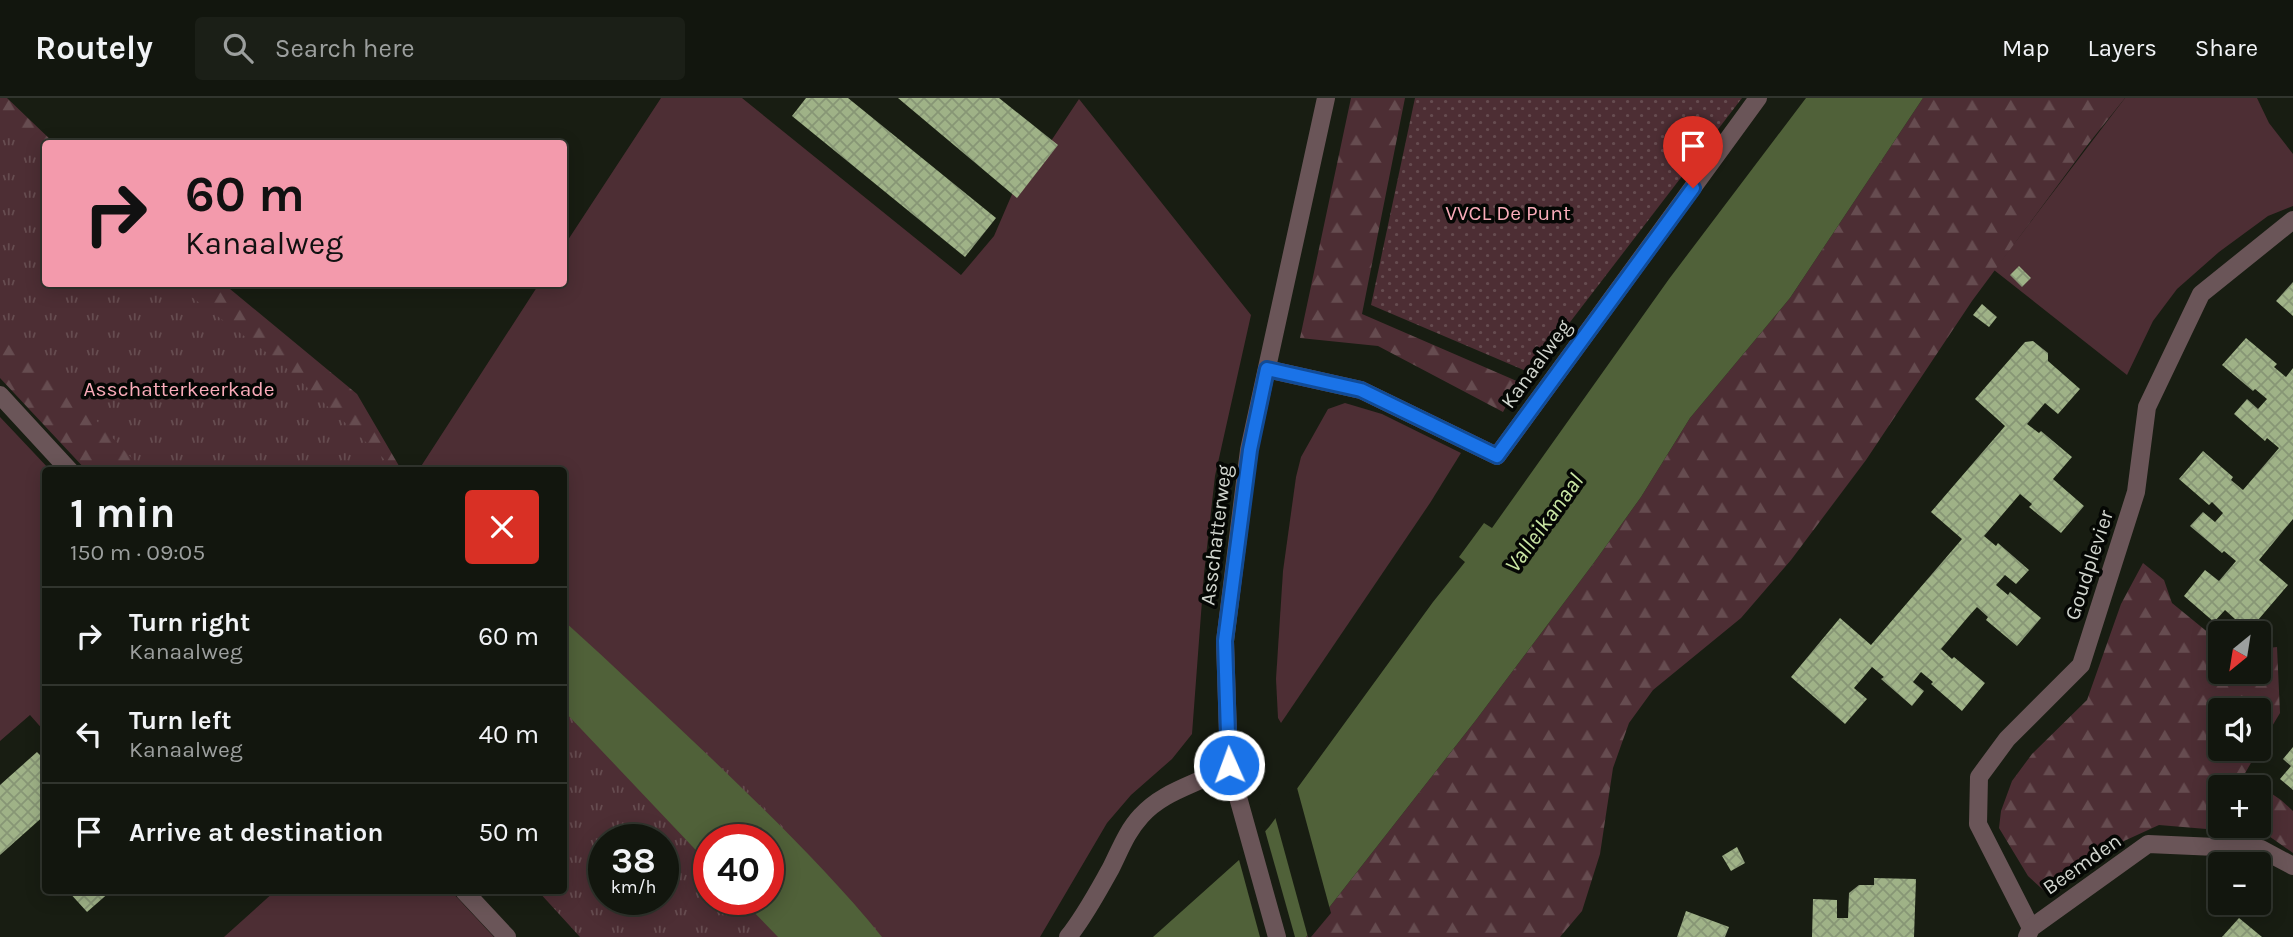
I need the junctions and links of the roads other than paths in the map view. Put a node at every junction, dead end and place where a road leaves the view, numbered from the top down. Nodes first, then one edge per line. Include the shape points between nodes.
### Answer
1 (1326, 98) edge
2 (1758, 98) edge
3 (2293, 220) edge
4 (1267, 369) junction
5 (0, 395) edge
6 (66, 467) edge
7 (1229, 765) junction
8 (2293, 866) edge
9 (467, 894) edge
10 (2029, 932) edge
11 (507, 937) edge
12 (1068, 937) edge
13 (1278, 937) edge

1 - 4 street, Asschatterweg
2 - 4 street, Kanaalweg via 1497,456 1361,390
3 - 10 street, Goudplevier via 2201,294 2147,407 2136,492 2081,665 2007,738 1979,777 1978,824
4 - 7 street, Asschatterweg via 1250,450 1225,641
5 - 6 street
7 - 12 street via 1162,799 1141,816
7 - 13 street, Asschatterweg
8 - 10 street, Beemden via 2261,849 2148,845
9 - 11 street

